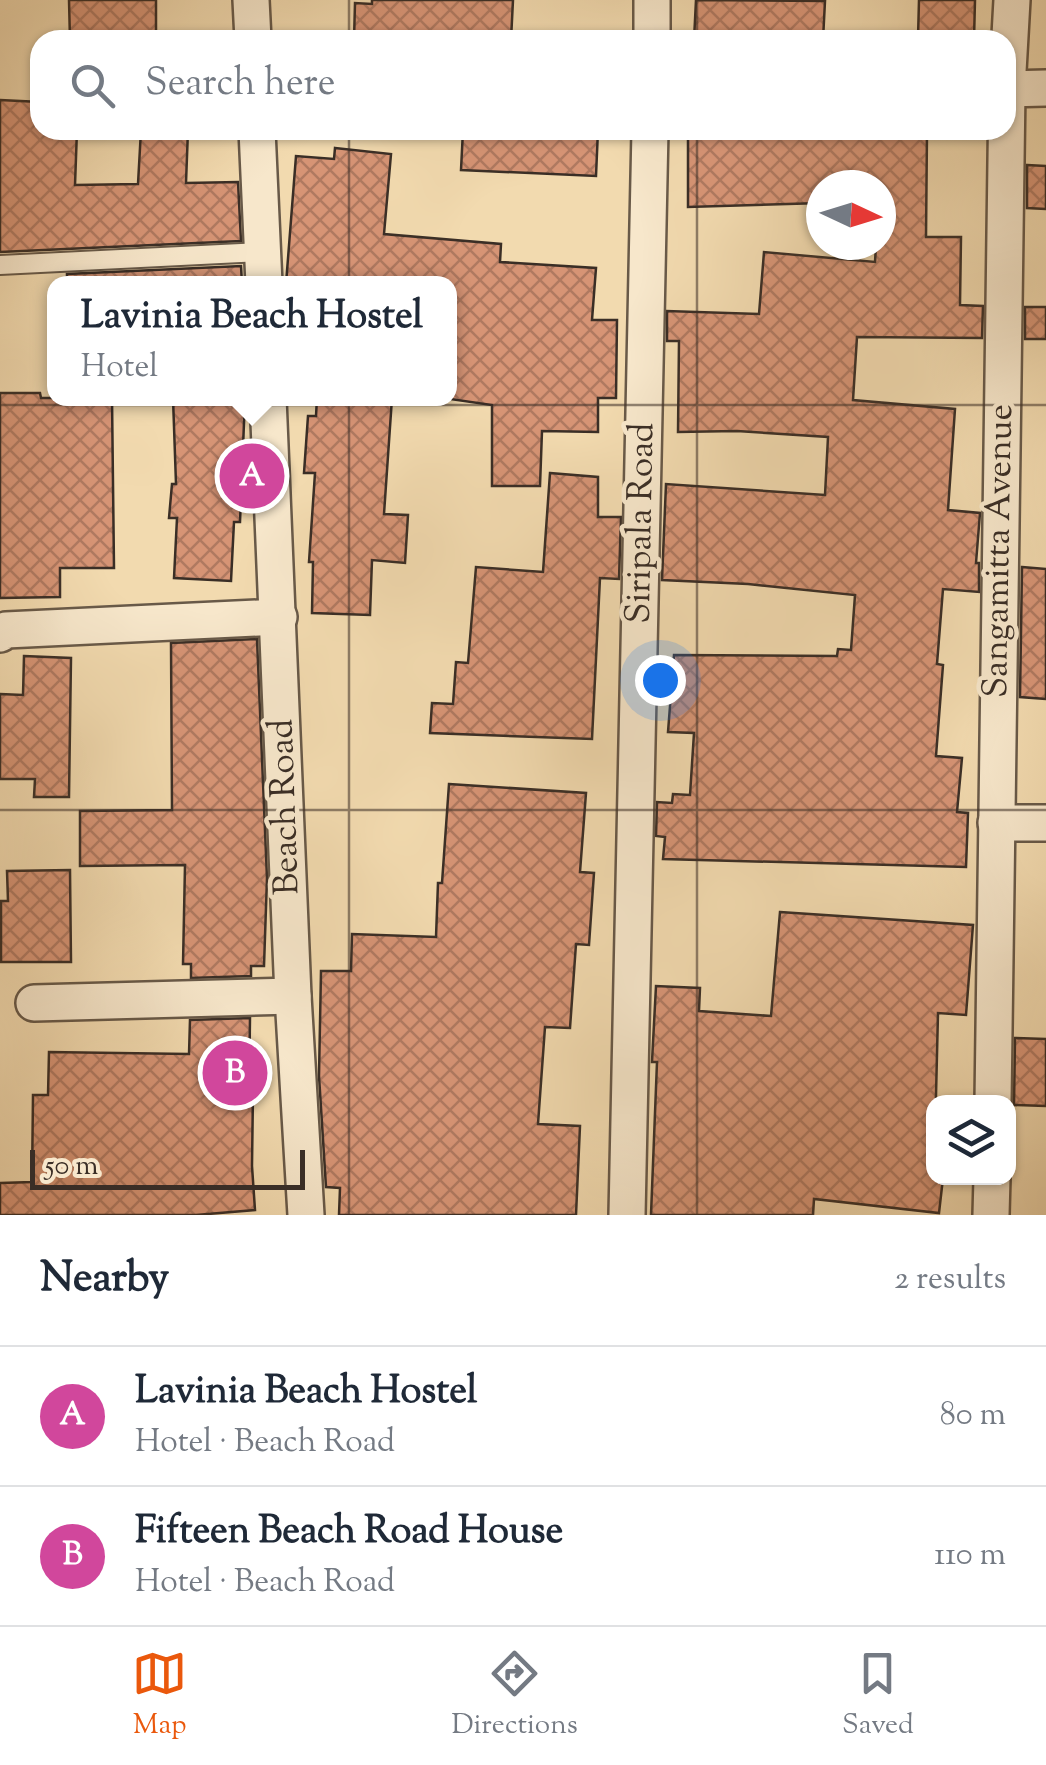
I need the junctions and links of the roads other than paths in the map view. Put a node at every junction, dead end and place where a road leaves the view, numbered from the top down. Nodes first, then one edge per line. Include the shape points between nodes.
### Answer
1 (251, 0) edge
2 (652, 0) edge
3 (1012, 0) edge
4 (252, 30) edge
5 (652, 30) edge
6 (1011, 30) edge
7 (1046, 88) edge
8 (1016, 89) edge
9 (257, 140) edge
10 (650, 140) edge
11 (1007, 140) edge
12 (0, 265) edge
13 (263, 268) edge
14 (268, 406) edge
15 (279, 617) junction
16 (0, 634) edge
17 (996, 823) junction
18 (1046, 823) edge
19 (293, 996) junction
20 (34, 1003) dead end
21 (992, 1095) edge
22 (992, 1185) edge
23 (306, 1215) edge
24 (628, 1215) edge
25 (991, 1215) edge

1 - 4 street
2 - 5 street
3 - 6 street, Sangamitta Avenue
7 - 8 street
9 - 13 street
10 - 24 street, Siripala Road
11 - 17 street, Sangamitta Avenue
12 - 13 lane
14 - 15 street, Beach Road
15 - 16 street
15 - 19 street, Beach Road
17 - 18 street
17 - 21 street, Sangamitta Avenue
19 - 20 street
19 - 23 street, Beach Road
22 - 25 street

